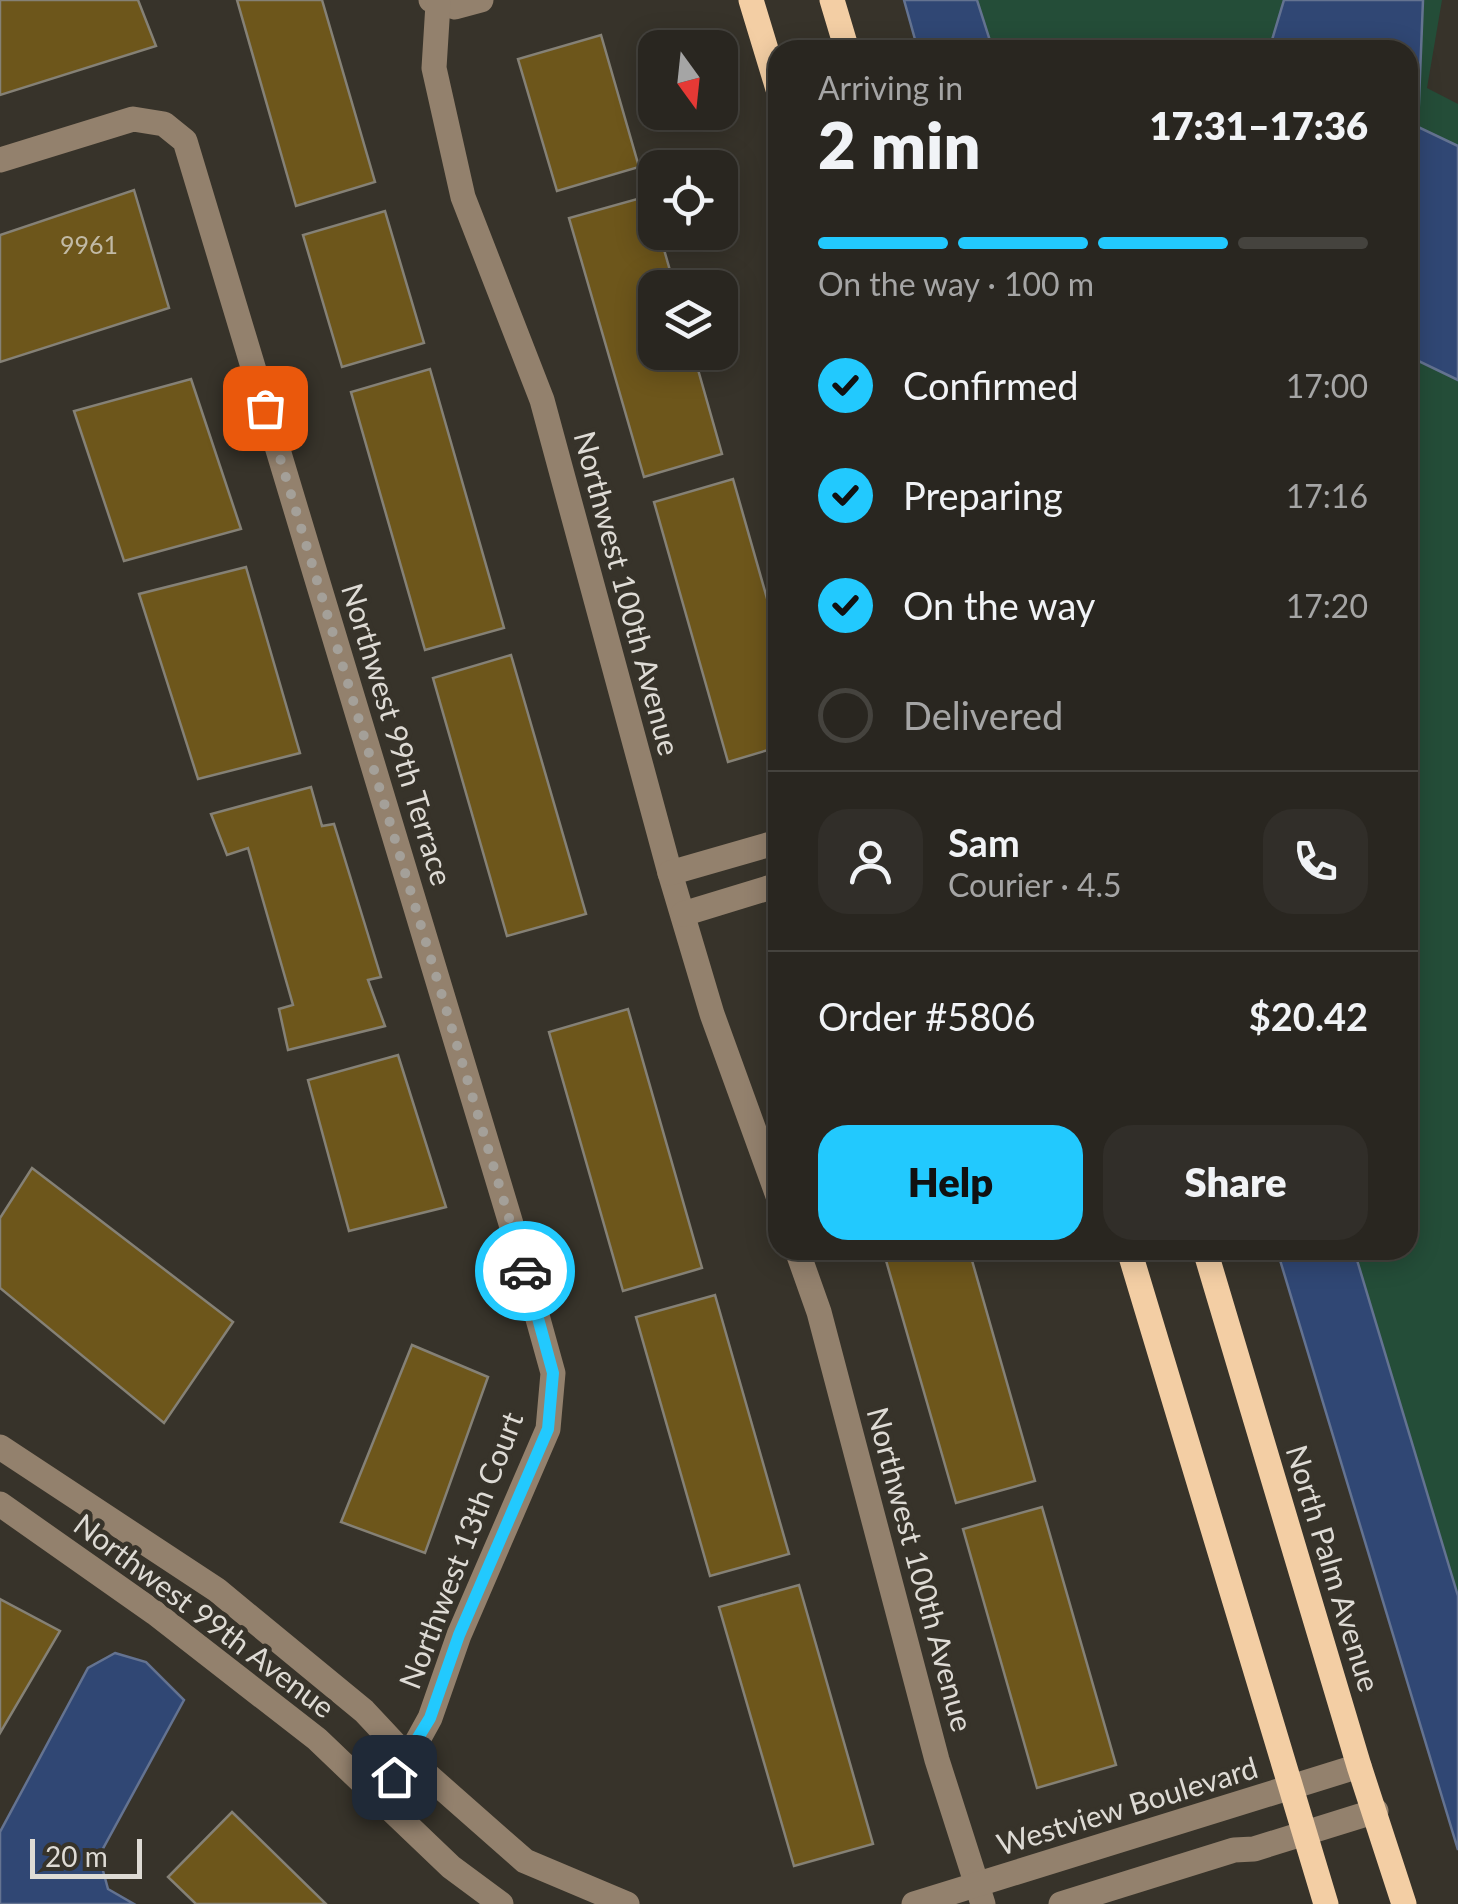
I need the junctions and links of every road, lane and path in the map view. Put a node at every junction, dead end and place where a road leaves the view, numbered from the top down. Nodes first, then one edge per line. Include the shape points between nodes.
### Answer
1 (481, 0) edge
2 (750, 0) edge
3 (832, 0) edge
4 (435, 2) edge
5 (844, 40) edge
6 (768, 57) edge
7 (0, 160) edge
8 (768, 845) edge
9 (670, 874) junction
10 (768, 888) edge
11 (683, 914) junction
12 (768, 1168) edge
13 (801, 1260) edge
14 (1132, 1260) edge
15 (1208, 1260) edge
16 (553, 1373) joint
17 (0, 1446) edge
18 (0, 1504) edge
19 (408, 1758) junction
20 (1359, 1766) junction
21 (1291, 1788) junction
22 (380, 1796) junction
23 (1376, 1811) junction
24 (1304, 1833) junction
25 (980, 1895) edge
26 (501, 1904) edge
27 (627, 1904) edge
28 (914, 1904) edge
29 (1060, 1904) edge
30 (1326, 1904) edge
31 (1404, 1904) edge

1 - 4 street, Northwest 100th Avenue
2 - 6 main road
3 - 5 main road
4 - 9 street, Northwest 100th Avenue via 434,68 463,197 542,400
7 - 16 street, Northwest 99th Terrace via 133,119 164,124 185,142
8 - 9 street
9 - 11 street, Northwest 100th Avenue
10 - 11 street
11 - 12 street, Northwest 100th Avenue
13 - 25 street, Northwest 100th Avenue
14 - 21 main road
15 - 20 main road, North Palm Avenue
16 - 19 street, Northwest 13th Court via 548,1429
17 - 19 street, Northwest 99th Avenue via 218,1590 364,1712
18 - 22 street, Northwest 99th Avenue via 184,1636
19 - 22 street, Northwest 13th Court
19 - 27 street, Northwest 99th Avenue via 525,1861
20 - 21 street, Westview Boulevard
20 - 23 main road, North Palm Avenue
21 - 24 main road
21 - 25 street, Westview Boulevard
22 - 26 street, Northwest 99th Avenue via 451,1867
23 - 24 street
23 - 31 main road, North Palm Avenue
24 - 29 street
24 - 30 main road
25 - 28 street, Westview Boulevard

